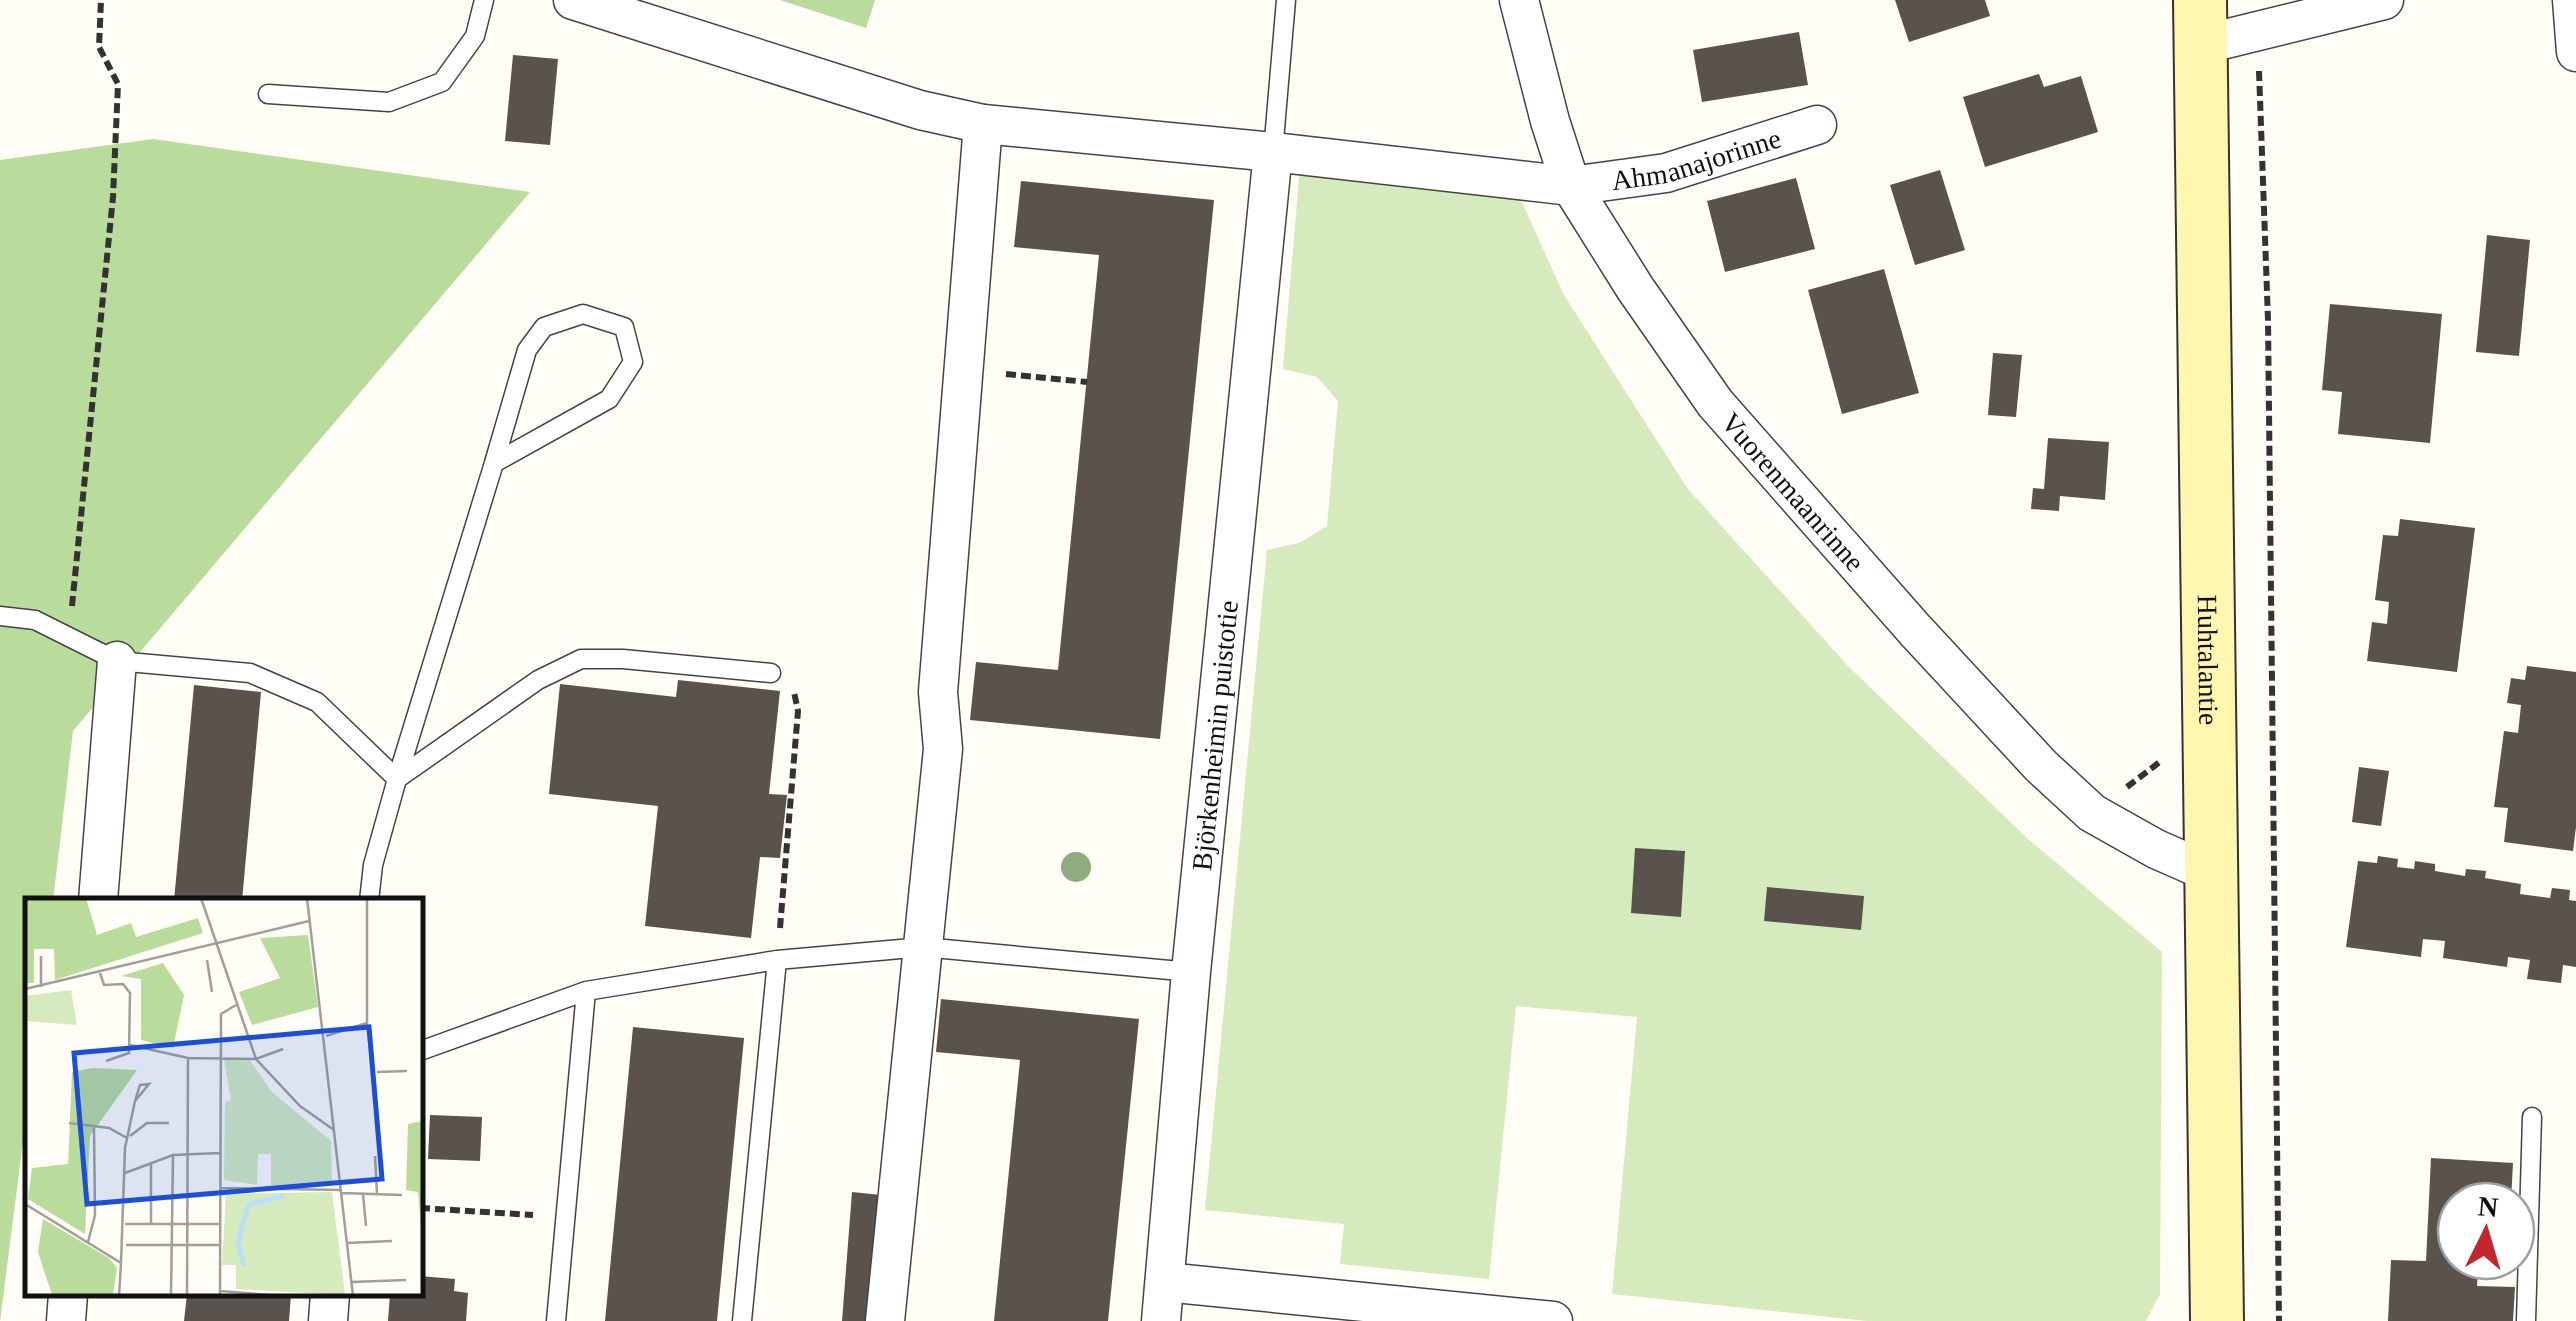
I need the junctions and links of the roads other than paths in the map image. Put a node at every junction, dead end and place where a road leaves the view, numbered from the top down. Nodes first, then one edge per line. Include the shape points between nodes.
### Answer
1 (484, 0) edge
2 (573, 0) edge
3 (1286, 0) edge
4 (1520, 0) edge
5 (2384, 0) edge
6 (2572, 0) edge
7 (2200, 22) edge
8 (2576, 52) edge
9 (268, 94) dead end
10 (983, 124) junction
11 (1817, 125) dead end
12 (1274, 152) junction
13 (1571, 186) junction
14 (494, 463) junction
15 (0, 616) edge
16 (117, 661) junction
17 (771, 673) road end
18 (397, 779) junction
19 (2213, 874) junction
20 (98, 898) edge
21 (369, 898) edge
22 (923, 948) junction
23 (777, 960) junction
24 (1191, 972) junction
25 (586, 991) junction
26 (422, 1050) edge
27 (2532, 1117) dead end
28 (1164, 1282) junction
29 (68, 1296) edge
30 (330, 1296) edge
31 (66, 1321) edge
32 (328, 1321) edge
33 (556, 1321) edge
34 (742, 1321) edge
35 (885, 1321) edge
36 (1161, 1321) edge
37 (1553, 1321) edge
38 (2216, 1321) edge
39 (2526, 1321) edge

1 - 9 lane via 475,36 442,82 390,102
2 - 10 street, Ahmanajorinne
3 - 12 lane
4 - 13 street, Vuorenmaanrinne
5 - 7 street via 2258,30
6 - 8 street
7 - 19 main road, Huhtalantie
10 - 12 street, Ahmanajorinne
10 - 22 street
11 - 13 street, Ahmanajorinne via 1666,173
12 - 13 street, Ahmanajorinne
12 - 24 street, Björkenheimin puistotie
13 - 19 street, Vuorenmaanrinne via 1715,402 2041,766 2092,813
14 - 14 lane via 610,399 633,362 624,327 583,314 544,327 527,350
14 - 18 lane
15 - 16 lane via 35,620
16 - 18 lane via 250,673 317,702
16 - 20 street
17 - 18 lane via 581,659 538,680
18 - 21 lane
19 - 38 main road, Huhtalantie
22 - 23 lane
22 - 24 lane
22 - 35 street
23 - 25 lane
23 - 34 lane
24 - 28 street, Björkenheimin puistotie
25 - 26 lane
25 - 33 lane
27 - 39 lane
28 - 36 street, Björkenheimin puistotie
28 - 37 street
29 - 31 street
30 - 32 street

